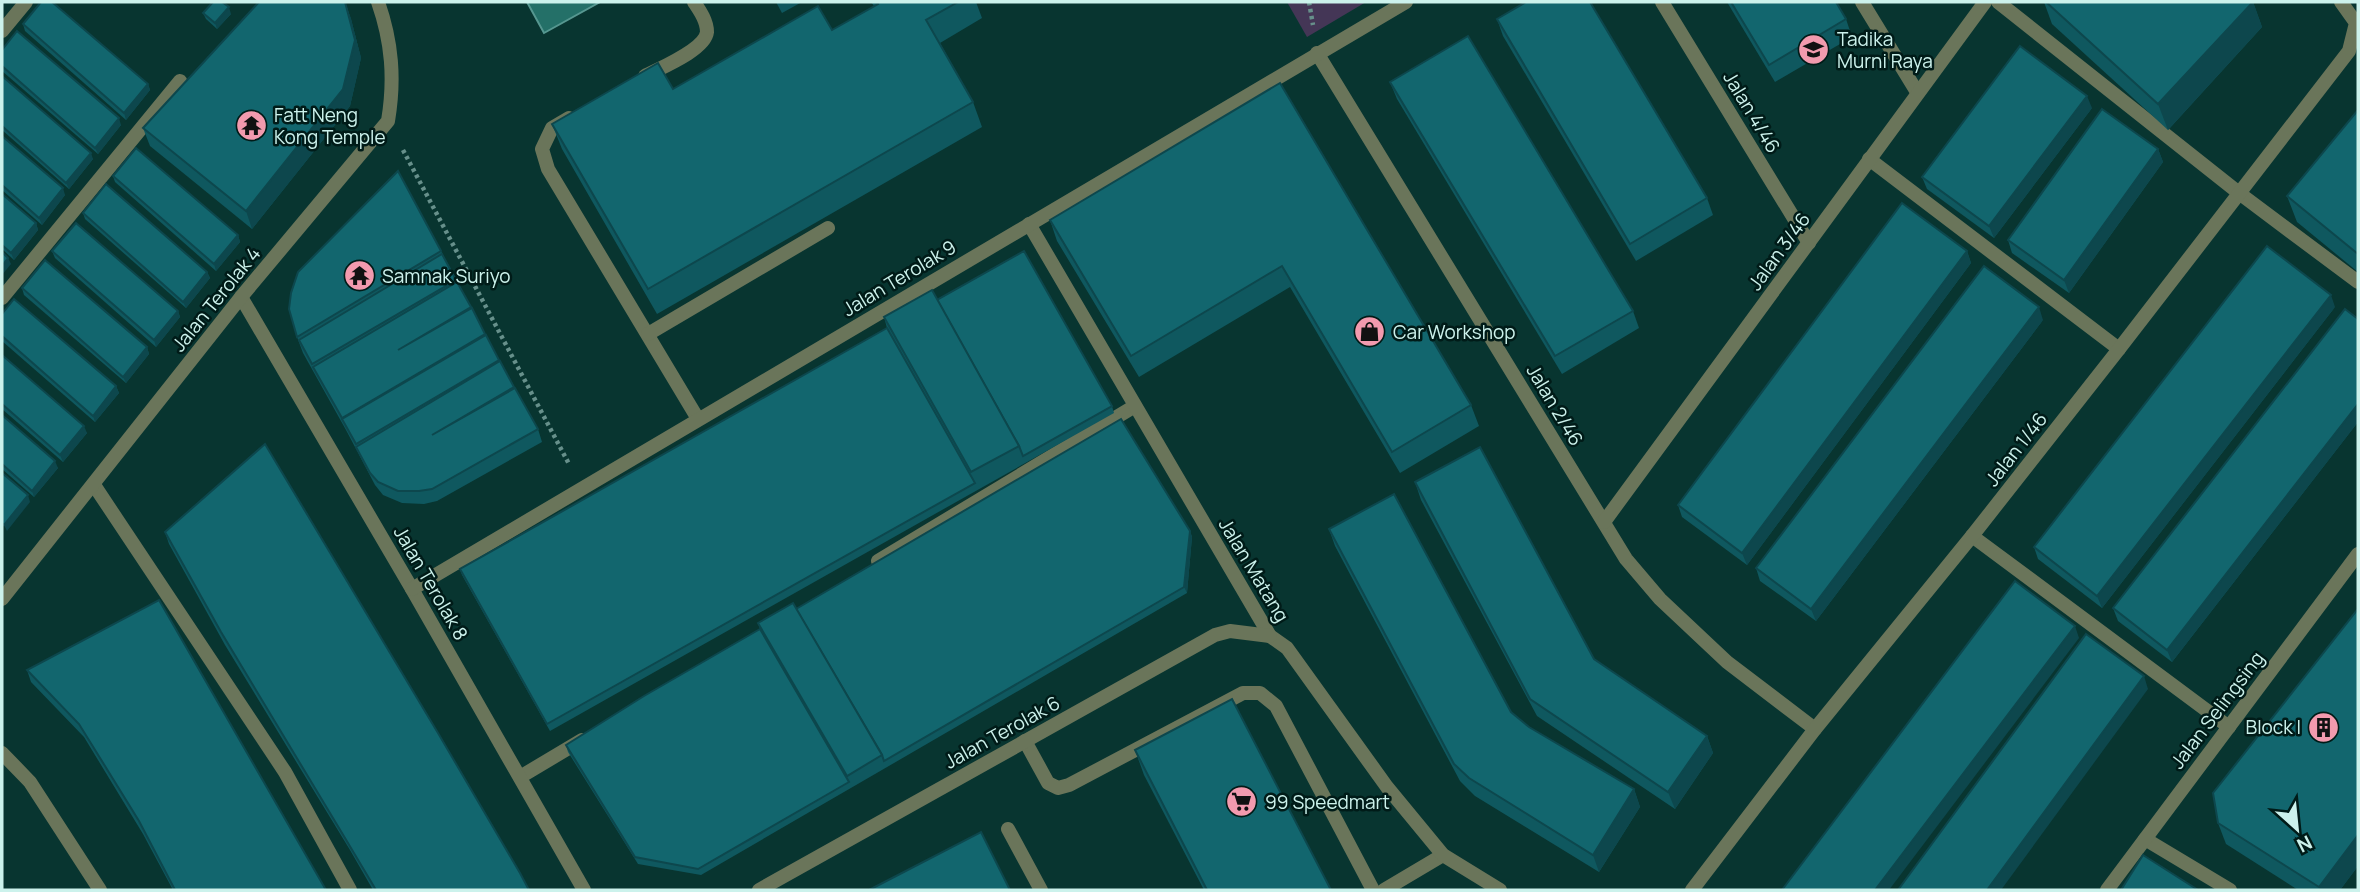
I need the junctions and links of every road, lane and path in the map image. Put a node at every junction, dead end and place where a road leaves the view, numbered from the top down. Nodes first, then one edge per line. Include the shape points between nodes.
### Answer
1 (26, 2) edge
2 (378, 2) edge
3 (694, 2) edge
4 (1406, 2) edge
5 (1662, 2) edge
6 (1862, 2) edge
7 (1985, 2) edge
8 (1998, 2) edge
9 (2342, 2) edge
10 (2, 31) edge
11 (1317, 53) junction
12 (180, 80) dead end
13 (630, 84) edge
14 (1917, 92) junction
15 (582, 110) edge
16 (388, 121) junction
17 (1869, 159) junction
18 (2239, 192) junction
19 (1029, 224) junction
20 (828, 228) edge
21 (1809, 243) junction
22 (2358, 282) edge
23 (241, 297) junction
24 (2, 298) edge
25 (648, 334) junction
26 (2119, 349) junction
27 (1135, 406) junction
28 (698, 419) junction
29 (94, 485) junction
30 (582, 488) junction
31 (1604, 522) junction
32 (1972, 536) junction
33 (2358, 554) edge
34 (863, 570) edge
35 (412, 589) junction
36 (2, 599) edge
37 (1270, 636) junction
38 (2229, 727) junction
39 (1815, 729) junction
40 (591, 734) edge
41 (1025, 741) junction
42 (3, 756) edge
43 (520, 777) junction
44 (1008, 830) dead end
45 (2145, 839) junction
46 (1443, 855) junction
47 (100, 890) edge
48 (350, 890) edge
49 (584, 890) edge
50 (759, 890) edge
51 (1041, 890) edge
52 (1373, 890) edge
53 (1384, 890) edge
54 (1500, 890) edge
55 (1692, 890) edge
56 (2107, 890) edge
57 (2230, 890) edge

1 - 10 street
2 - 16 street via 393,71
3 - 13 street via 707,33 702,45
4 - 11 street, Jalan Terolak 9
5 - 21 street, Jalan 4/46
6 - 14 street
7 - 14 street, Jalan 3/46
8 - 18 street
9 - 18 street, Jalan 1/46 via 2356,23 2349,51
11 - 19 street, Jalan Terolak 9
11 - 31 street, Jalan 2/46
12 - 24 street
14 - 17 street, Jalan 3/46
15 - 25 street via 552,128 542,149 548,169
16 - 23 street, Jalan Terolak 4
16 - 30 path
17 - 21 street, Jalan 3/46
17 - 26 street
18 - 22 street
18 - 26 street, Jalan 1/46
19 - 27 street, Jalan Matang
19 - 28 street, Jalan Terolak 9
20 - 25 street
21 - 31 street, Jalan 3/46
23 - 29 street, Jalan Terolak 4
23 - 35 street, Jalan Terolak 8
25 - 28 street
26 - 32 street, Jalan 1/46
27 - 34 street
27 - 37 street, Jalan Matang
28 - 30 street, Jalan Terolak 9
29 - 36 street, Jalan Terolak 4
29 - 48 street via 285,772
30 - 35 street, Jalan Terolak 9
31 - 39 street, Jalan 2/46 via 1626,559 1660,599 1727,662
32 - 38 street
32 - 39 street, Jalan 1/46
33 - 38 street, Jalan Selingsing
35 - 43 street, Jalan Terolak 8
37 - 41 street, Jalan Terolak 6 via 1230,631 1215,635
37 - 46 street, Jalan Matang via 1287,648 1387,787
38 - 45 street, Jalan Selingsing
39 - 55 street, Jalan 1/46
40 - 43 street
41 - 50 street, Jalan Terolak 6
41 - 52 street via 1048,783 1058,788 1243,693 1260,693 1276,706
42 - 47 street via 30,782
43 - 49 street, Jalan Terolak 8
44 - 51 street
45 - 56 street, Jalan Selingsing
45 - 57 street
46 - 53 street
46 - 54 street, Jalan Matang

